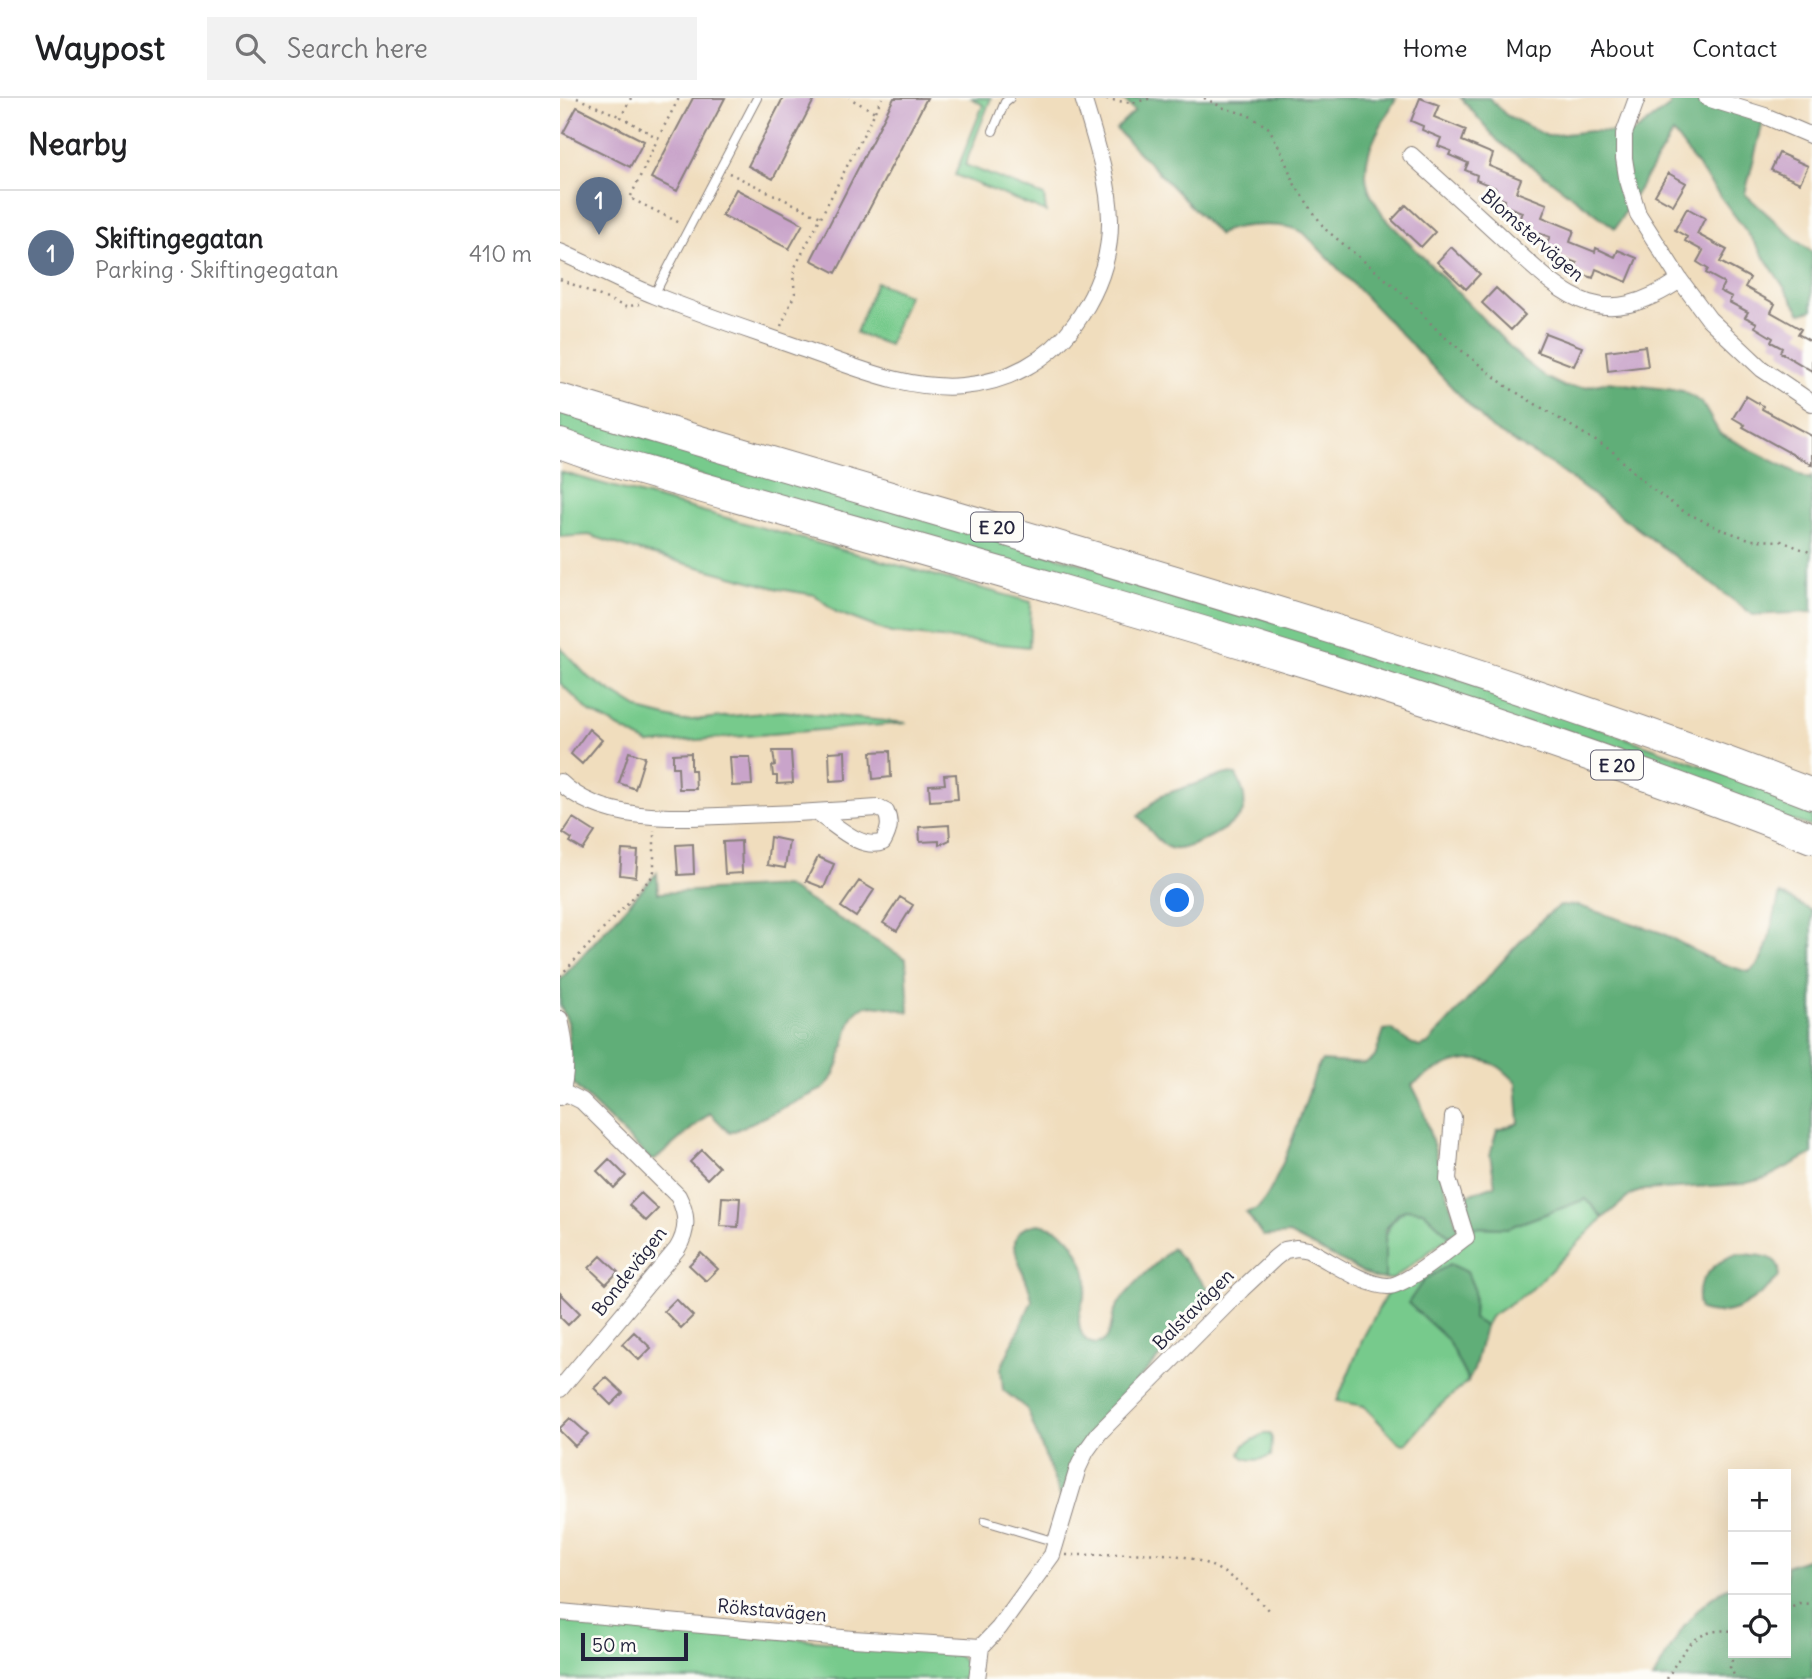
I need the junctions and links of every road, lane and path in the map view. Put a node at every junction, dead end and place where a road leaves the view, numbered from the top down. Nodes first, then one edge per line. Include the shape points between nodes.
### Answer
1 (577, 98) edge
2 (631, 98) edge
3 (678, 98) edge
4 (757, 98) edge
5 (849, 98) edge
6 (882, 98) edge
7 (1010, 98) edge
8 (1083, 98) edge
9 (1099, 98) edge
10 (1152, 98) edge
11 (1204, 98) edge
12 (1637, 98) edge
13 (1707, 98) edge
14 (875, 112) junction
15 (621, 117) junction
16 (993, 131) dead end
17 (1812, 136) edge
18 (658, 138) junction
19 (1411, 155) dead end
20 (720, 169) junction
21 (821, 217) junction
22 (690, 228) junction
23 (560, 252) edge
24 (560, 279) edge
25 (1680, 280) junction
26 (654, 295) junction
27 (776, 339) junction
28 (560, 399) edge
29 (1812, 403) edge
30 (560, 444) edge
31 (1812, 553) edge
32 (560, 782) edge
33 (1812, 794) edge
34 (817, 813) dead end
35 (654, 816) junction
36 (1812, 838) edge
37 (560, 976) edge
38 (560, 1019) edge
39 (561, 1094) edge
40 (1454, 1116) dead end
41 (560, 1389) edge
42 (985, 1521) dead end
43 (1054, 1549) junction
44 (1812, 1604) edge
45 (1791, 1607) edge
46 (560, 1612) edge
47 (1271, 1613) dead end
48 (1728, 1631) edge
49 (981, 1647) junction
50 (1733, 1658) edge
51 (977, 1679) edge
52 (1667, 1679) edge
53 (1736, 1679) edge

1 - 15 path
2 - 15 path
3 - 18 path
4 - 20 lane
5 - 14 path
6 - 14 path
7 - 16 lane
8 - 27 street via 1106,176 1110,243 1087,307 1065,338 1030,366 999,380 929,386 878,375
9 - 10 path via 1132,103
11 - 31 path via 1269,128 1295,185 1325,229 1506,386 1612,451 1683,511 1741,537 1782,541
12 - 25 street via 1624,134 1627,177 1638,214
13 - 17 street
14 - 21 path
15 - 18 path
18 - 22 path via 630,198
19 - 25 street, Blomstervägen via 1571,297 1590,304 1634,304 1656,297
20 - 21 path
20 - 22 lane
21 - 27 path via 796,265 795,293
22 - 26 lane
23 - 26 street
24 - 26 path via 626,307
25 - 29 street via 1709,319 1762,369
26 - 27 street
28 - 33 highway, E 20 via 1380,642
30 - 36 highway, E 20 via 1342,673 1591,755
32 - 35 street via 609,808
34 - 35 street
35 - 37 path via 651,878
38 - 39 street via 565,1039
39 - 41 street, Bondevägen via 582,1101 678,1196 686,1224 677,1249
40 - 43 street, Balstavägen via 1447,1179 1466,1237 1408,1280 1387,1286 1308,1250 1285,1250 1099,1433 1078,1468
42 - 43 lane
43 - 47 path via 1196,1558 1232,1576
43 - 49 street, Balstavägen
44 - 45 path
46 - 49 street, Rökstavägen
48 - 52 path via 1697,1637
49 - 51 street
50 - 53 path via 1730,1667

